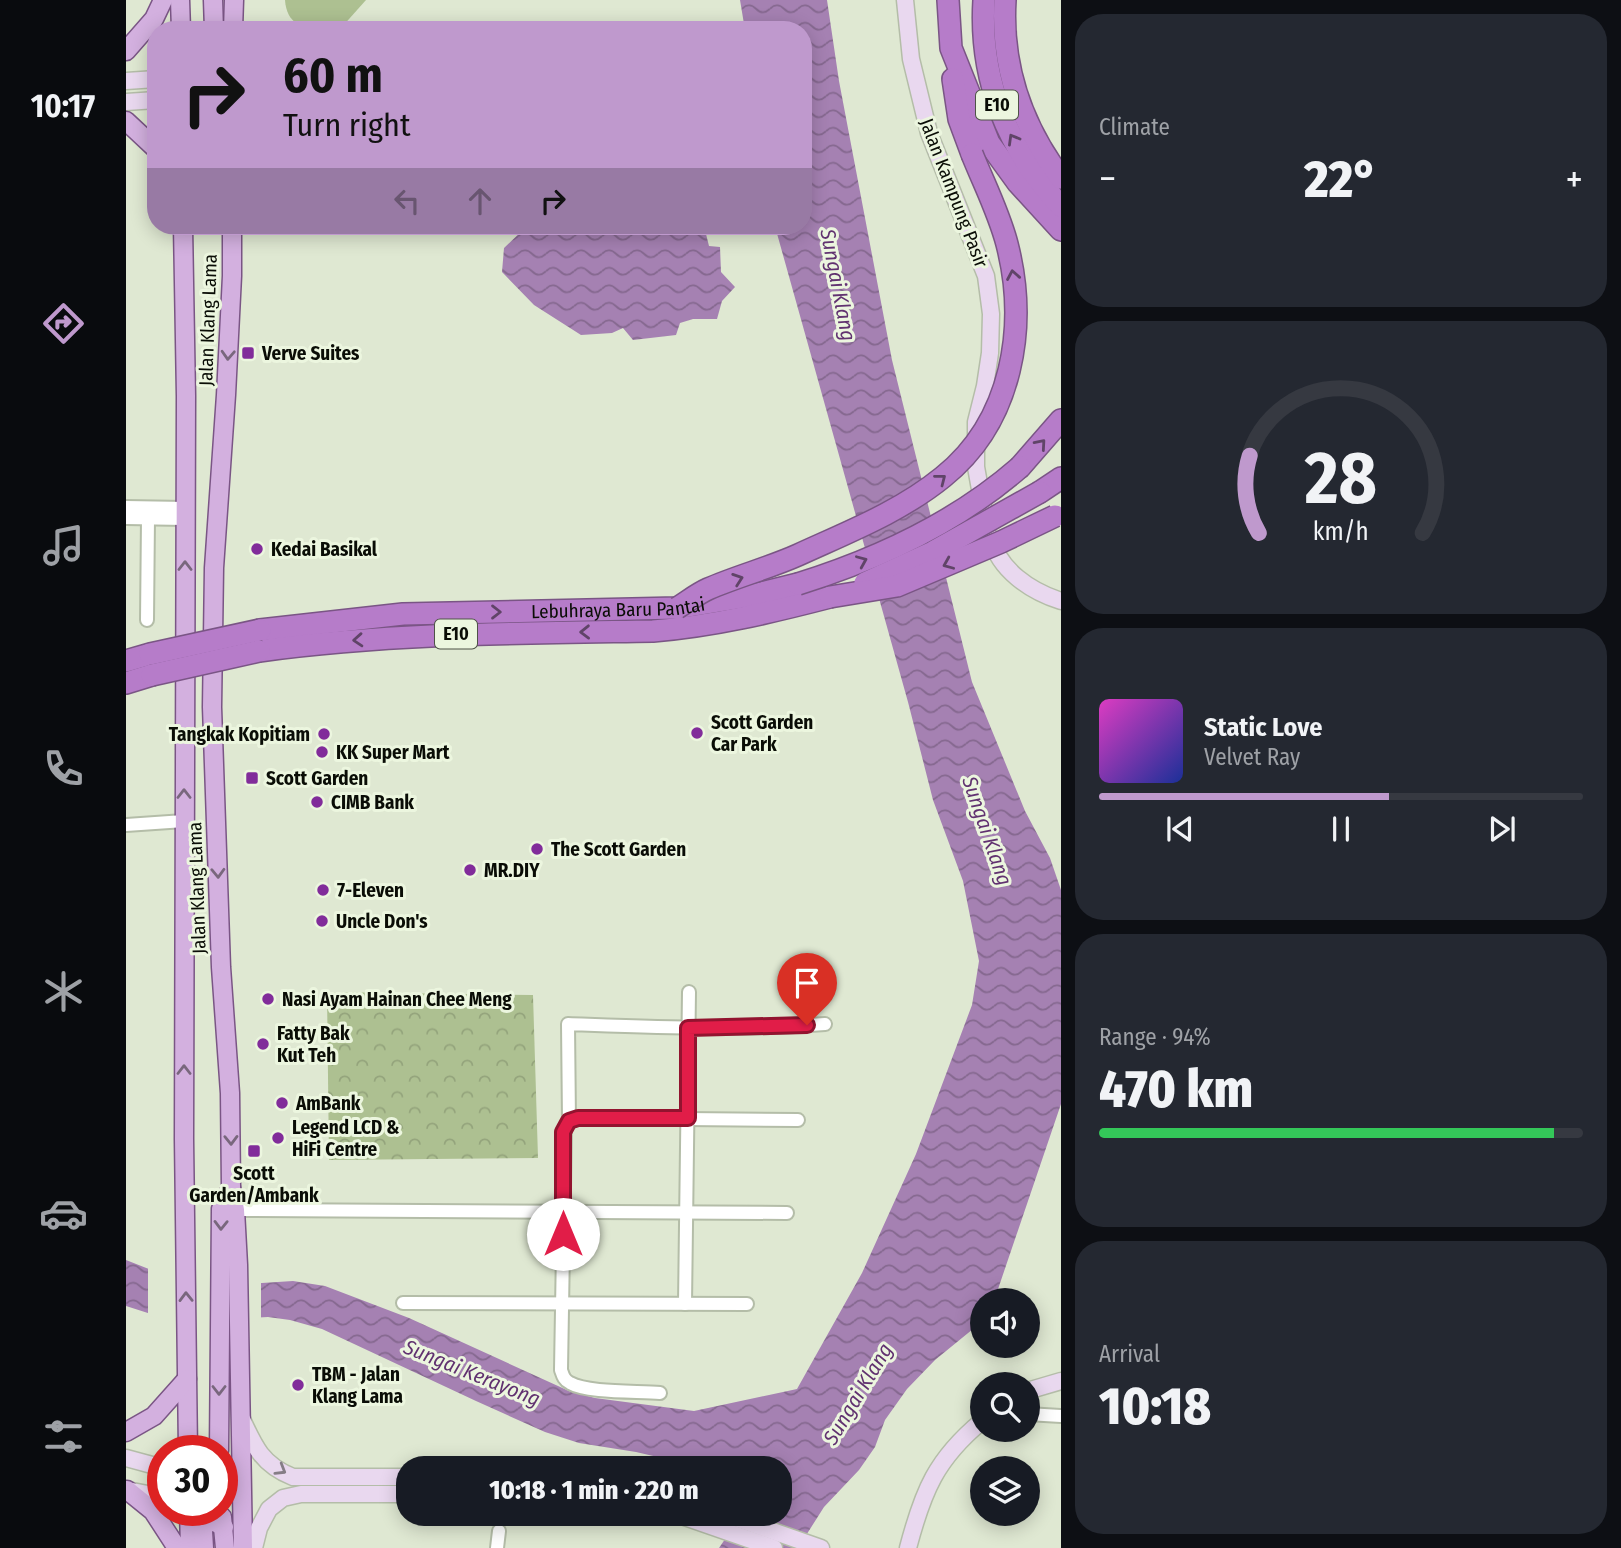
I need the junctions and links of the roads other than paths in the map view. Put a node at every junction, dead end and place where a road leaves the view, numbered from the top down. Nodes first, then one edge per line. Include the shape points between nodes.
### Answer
1 (163, 0) edge
2 (180, 0) edge
3 (213, 0) edge
4 (234, 0) edge
5 (905, 0) edge
6 (948, 0) edge
7 (984, 0) edge
8 (1006, 0) edge
9 (152, 21) edge
10 (181, 21) edge
11 (214, 21) edge
12 (233, 21) edge
13 (147, 27) edge
14 (951, 48) junction
15 (126, 51) edge
16 (147, 80) edge
17 (126, 81) edge
18 (147, 101) edge
19 (126, 102) edge
20 (126, 121) edge
21 (147, 141) edge
22 (1054, 197) edge
23 (1061, 230) edge
24 (183, 235) edge
25 (224, 235) edge
26 (232, 235) edge
27 (230, 287) junction
28 (1061, 420) edge
29 (1061, 478) edge
30 (126, 508) edge
31 (185, 513) junction
32 (1058, 515) edge
33 (126, 518) edge
34 (148, 518) junction
35 (831, 597) junction
36 (1061, 601) edge
37 (677, 608) junction
38 (147, 620) dead end
39 (260, 640) junction
40 (126, 661) edge
41 (151, 664) junction
42 (126, 683) edge
43 (184, 821) junction
44 (126, 825) edge
45 (688, 992) dead end
46 (825, 1024) dead end
47 (688, 1028) junction
48 (688, 1118) junction
49 (798, 1120) dead end
50 (569, 1121) junction
51 (231, 1188) junction
52 (235, 1210) junction
53 (563, 1212) junction
54 (687, 1212) junction
55 (787, 1213) dead end
56 (229, 1265) junction
57 (403, 1303) dead end
58 (563, 1303) junction
59 (685, 1304) junction
60 (747, 1304) dead end
61 (187, 1379) junction
62 (1061, 1381) edge
63 (1040, 1387) edge
64 (660, 1392) dead end
65 (1040, 1415) edge
66 (1061, 1416) edge
67 (241, 1417) junction
68 (970, 1431) edge
69 (126, 1432) edge
70 (188, 1435) edge
71 (219, 1435) edge
72 (126, 1458) edge
73 (147, 1464) edge
74 (396, 1478) edge
75 (126, 1490) edge
76 (147, 1494) edge
77 (396, 1494) edge
78 (190, 1526) edge
79 (204, 1526) edge
80 (223, 1526) edge
81 (711, 1526) edge
82 (758, 1526) edge
83 (499, 1531) dead end
84 (177, 1548) edge
85 (190, 1548) edge
86 (204, 1548) edge
87 (225, 1548) edge
88 (243, 1548) edge
89 (254, 1548) edge
90 (497, 1548) edge
91 (774, 1548) edge
92 (821, 1548) edge
93 (908, 1548) edge

1 - 9 main road
2 - 10 main road
3 - 11 main road
4 - 12 main road
5 - 36 street, Jalan Kampung Pasir via 911,59 929,133 985,276 991,314 990,353 976,422 976,467 995,552 1024,582
6 - 14 highway, E10
22 -> 7 highway, E10 via 1012,140 998,110 985,53
8 - 22 highway, E10 via 1009,66 1016,95 1048,160
13 - 15 main road
14 - 22 highway, E10 via 989,143 1018,183
37 -> 14 highway, bridge via 706,590 883,517 944,477 982,435 1008,375 1017,293 1006,240 959,119
16 - 17 street
18 - 19 street
20 - 21 main road
22 - 23 highway, E10
24 - 31 main road, Jalan Klang Lama
25 - 27 main road
26 - 27 main road, Jalan Klang Lama
27 -> 51 main road, Jalan Klang Lama via 214,568 212,707
37 -> 28 highway, Lebuhraya Baru Pantai / E10, bridge via 798,584 866,560 927,531 970,506 1020,467
29 - 35 highway, Lebuhraya Baru Pantai / E10, bridge via 933,552
30 - 31 street
31 - 34 street
43 -> 31 main road, Jalan Klang Lama
32 -> 35 highway, bridge via 897,586
33 - 34 street
34 - 38 street
35 -> 39 highway, Lebuhraya Baru Pantai / E10 via 763,615 653,631 313,643
39 -> 37 highway, Lebuhraya Baru Pantai / E10 via 403,614
39 - 41 highway, Lebuhraya Baru Pantai / E10, bridge
40 - 41 highway, Lebuhraya Baru Pantai / E10
41 - 42 highway, Lebuhraya Baru Pantai / E10
43 - 44 street
61 -> 43 main road, Jalan Klang Lama
45 - 47 street
46 - 47 street
47 - 48 street
47 - 50 street via 568,1024
48 - 49 street
48 - 50 street
48 - 54 street
50 - 53 street via 563,1132
51 - 52 main road, Jalan Klang Lama
51 -> 56 main road via 221,1209
52 - 53 street
52 - 56 main road, Jalan Klang Lama
53 - 54 street
53 - 58 street
54 - 55 street
54 - 59 street
56 - 67 main road, Jalan Klang Lama via 240,1329
56 -> 71 main road via 219,1329
57 - 58 street
58 - 59 street
58 - 64 street via 563,1378 590,1388
59 - 60 street
61 - 69 main road via 154,1416
61 - 70 main road, Jalan Klang Lama
62 - 63 street
65 - 66 street
67 -> 74 street via 255,1448 276,1471 293,1477
67 - 88 main road, Jalan Klang Lama
68 - 93 street via 955,1444 931,1480
72 - 73 street
75 - 76 street
75 - 84 main road via 153,1511
77 - 89 street via 283,1498 268,1509
78 - 85 main road
79 - 86 main road
80 - 87 main road
81 - 91 street
82 - 92 street
83 - 90 street

